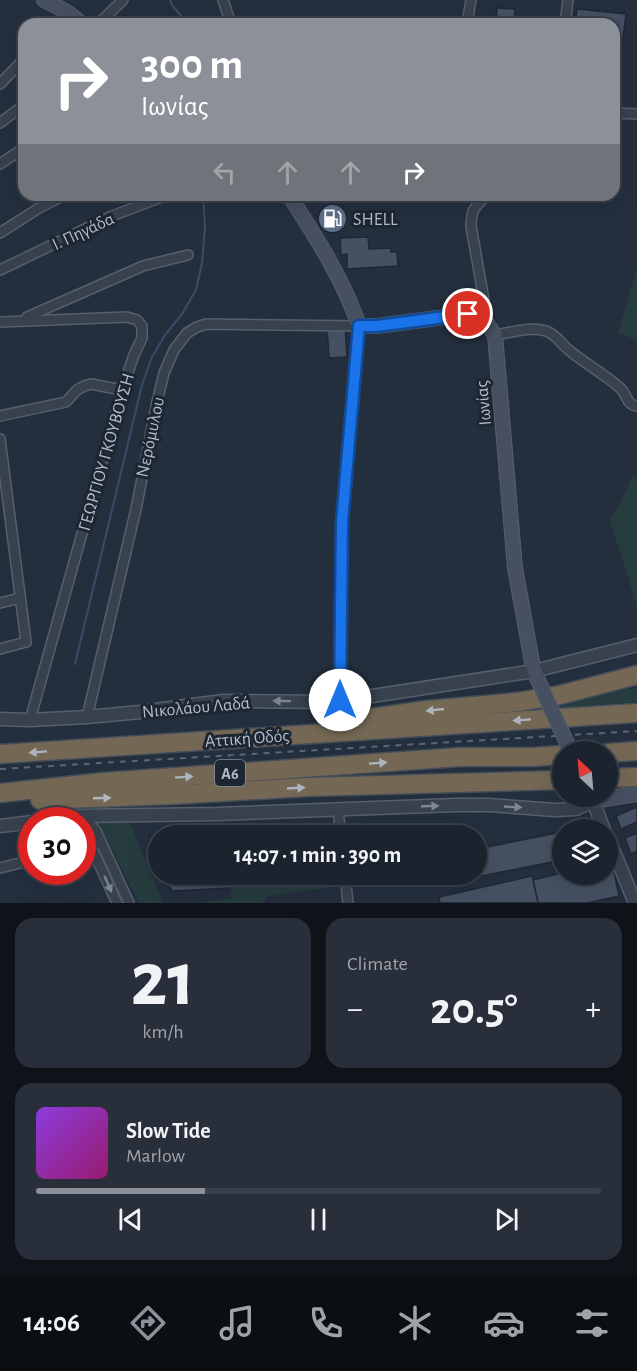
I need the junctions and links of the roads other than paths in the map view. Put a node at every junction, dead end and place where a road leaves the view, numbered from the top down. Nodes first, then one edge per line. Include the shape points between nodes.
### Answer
1 (44, 0) edge
2 (123, 0) edge
3 (223, 0) edge
4 (471, 0) edge
5 (568, 0) edge
6 (67, 12) junction
7 (62, 18) edge
8 (74, 18) edge
9 (104, 18) edge
10 (229, 18) edge
11 (469, 18) edge
12 (566, 18) edge
13 (18, 65) edge
14 (0, 84) edge
15 (18, 110) edge
16 (620, 113) edge
17 (637, 114) edge
18 (0, 123) edge
19 (18, 152) edge
20 (0, 164) edge
21 (53, 201) edge
22 (152, 201) edge
23 (293, 201) edge
24 (480, 201) edge
25 (0, 233) edge
26 (188, 255) dead end
27 (0, 270) edge
28 (483, 318) junction
29 (19, 320) junction
30 (0, 322) edge
31 (359, 326) junction
32 (495, 335) junction
33 (122, 390) junction
34 (637, 406) edge
35 (0, 416) edge
36 (0, 446) edge
37 (4, 501) edge
38 (20, 598) junction
39 (0, 603) edge
40 (637, 645) edge
41 (0, 649) edge
42 (536, 674) junction
43 (637, 675) edge
44 (340, 700) junction
45 (637, 713) edge
46 (87, 717) junction
47 (0, 719) edge
48 (30, 720) junction
49 (264, 736) junction
50 (566, 741) edge
51 (637, 751) edge
52 (618, 752) edge
53 (0, 754) edge
54 (552, 756) edge
55 (533, 757) junction
56 (552, 759) edge
57 (618, 764) edge
58 (637, 764) edge
59 (637, 777) edge
60 (618, 778) edge
61 (552, 780) edge
62 (0, 794) edge
63 (637, 794) edge
64 (618, 796) edge
65 (579, 807) edge
66 (338, 810) junction
67 (115, 815) junction
68 (96, 818) edge
69 (18, 824) edge
70 (340, 825) edge
71 (0, 826) edge
72 (96, 832) edge
73 (100, 838) junction
74 (96, 856) edge
75 (618, 861) edge
76 (18, 864) edge
77 (0, 868) edge
78 (346, 885) edge
79 (117, 903) edge
80 (129, 903) edge
81 (348, 903) edge
82 (635, 903) edge

1 - 6 main road
2 - 9 street
3 - 10 street
4 - 11 street
5 - 12 street
6 - 7 street
6 - 8 main road
13 - 14 street
15 - 18 street
16 - 17 street
19 - 20 street
21 - 25 street
22 - 27 street, Ι. Πηγάδα
23 - 31 main road via 320,244
24 - 28 street via 474,208 471,226 484,300
26 - 29 street via 142,266
28 - 31 main road via 462,314
28 - 32 main road
29 - 30 street, ΓΕΩΡΓΙΟΥ ΓΚΟΥΒΟΥΣΗ
29 - 33 street, ΓΕΩΡΓΙΟΥ ΓΚΟΥΒΟΥΣΗ via 137,320 142,326 142,338
31 - 44 street via 342,522
31 - 46 street, Νερόμυλου via 206,324 187,333 174,350 157,402
32 - 34 street via 546,331 621,388 630,404
32 - 42 main road, Ιωνίας via 515,568
33 - 35 street via 91,384 77,390 66,402
33 - 48 street, ΓΕΩΡΓΙΟΥ ΓΚΟΥΒΟΥΣΗ
36 - 37 street
37 - 38 street
38 - 39 street
38 - 41 street via 26,642
40 - 42 street, Νικολάου Λαδά
42 - 44 street, Νικολάου Λαδά
42 - 50 main road, Ιωνίας, bridge
43 -> 49 highway via 518,702 427,710
44 -> 46 street, Νικολάου Λαδά via 214,701
45 -> 49 highway, Αττική Οδός / Α6
46 - 48 street, Νικολάου Λαδά
47 - 48 street, Νικολάου Λαδά
49 -> 53 highway, Αττική Οδός / Α6
51 - 52 highway
54 - 55 highway, Αττική Οδός / Α6
55 - 56 highway
62 -> 55 highway, Αττική Οδός / Α6 via 104,782 448,758
57 - 58 highway
59 - 60 highway
62 -> 61 highway via 22,800
63 - 64 main road
66 -> 65 street via 455,805 555,810
66 - 67 street
66 - 70 street
67 - 68 street
67 - 73 street via 104,822
69 - 71 street
72 - 73 street
73 - 80 street
74 -> 79 street
75 - 82 street
76 - 77 street
78 - 81 street

